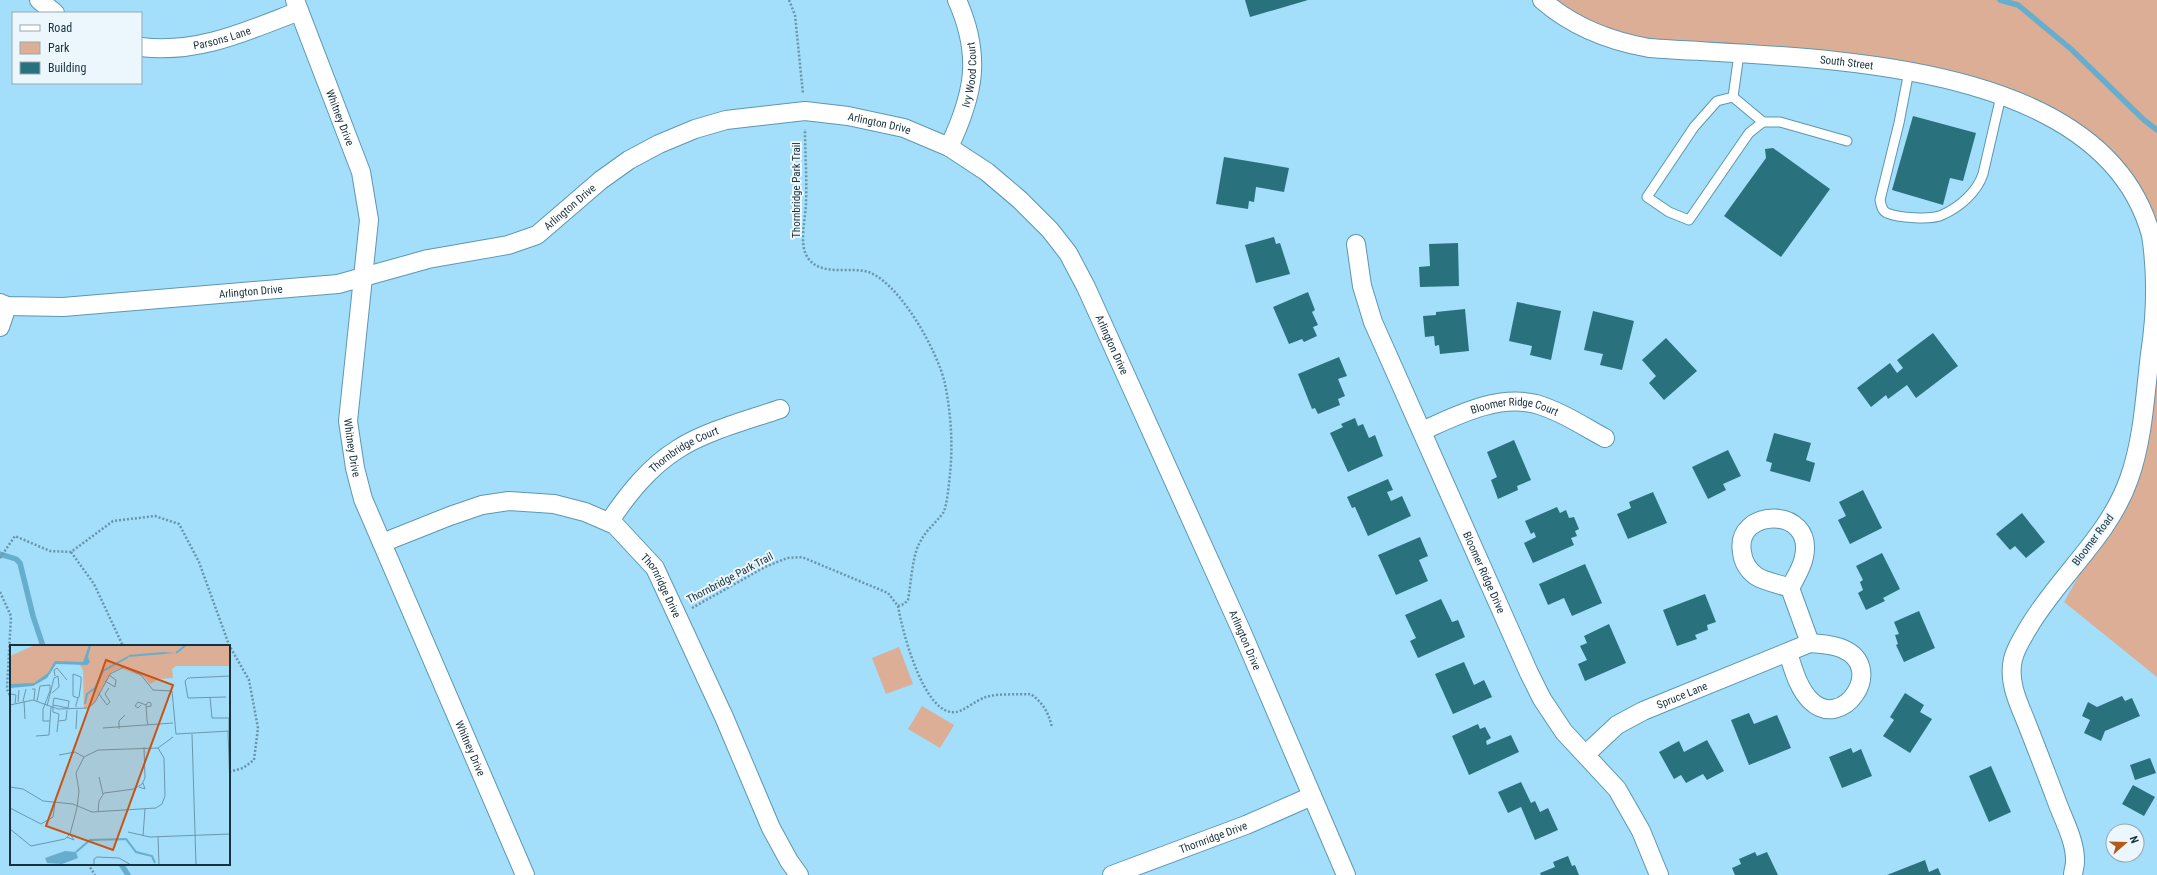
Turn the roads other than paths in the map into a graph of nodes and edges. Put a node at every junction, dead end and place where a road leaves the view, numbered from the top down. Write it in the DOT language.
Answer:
graph roads {
  1 [pos="39,0"];
  2 [pos="957,0"];
  3 [pos="1542,0"];
  4 [pos="297,5"];
  5 [pos="54,12"];
  6 [pos="142,47"];
  7 [pos="1739,54"];
  8 [pos="1909,71"];
  9 [pos="2001,96"];
  10 [pos="1733,97"];
  11 [pos="1763,122"];
  12 [pos="1847,141"];
  13 [pos="949,147"];
  14 [pos="2129,186"];
  15 [pos="1356,244"];
  16 [pos="364,277"];
  17 [pos="3,305"];
  18 [pos="0,326"];
  19 [pos="780,409"];
  20 [pos="1422,431"];
  21 [pos="1605,438"];
  22 [pos="610,522"];
  23 [pos="382,543"];
  24 [pos="1790,588"];
  25 [pos="1810,643"];
  26 [pos="1788,652"];
  27 [pos="1586,754"];
  28 [pos="1312,796"];
  29 [pos="525,875"];
  30 [pos="799,875"];
  31 [pos="1112,875"];
  32 [pos="1346,875"];
  33 [pos="1659,875"];
  34 [pos="2073,875"];
  1 -- 5 [label="street"];
  2 -- 13 [label="street, Ivy Wood Court"];
  3 -- 7 [label="street, South Street"];
  4 -- 6 [label="street, Parsons Lane"];
  4 -- 16 [label="street, Whitney Drive"];
  7 -- 8 [label="street, South Street"];
  7 -- 10 [label="lane"];
  8 -- 9 [label="street, South Street"];
  8 -- 9 [label="lane"];
  9 -- 14 [label="street, South Street"];
  10 -- 11 [label="lane"];
  10 -- 11 [label="lane"];
  11 -- 12 [label="lane"];
  13 -- 16 [label="street, Arlington Drive"];
  13 -- 28 [label="street, Arlington Drive"];
  14 -- 34 [label="street, Bloomer Road"];
  15 -- 20 [label="street, Bloomer Ridge Drive"];
  16 -- 17 [label="street, Arlington Drive"];
  16 -- 23 [label="street, Whitney Drive"];
  17 -- 18 [label="street, Arlington Drive"];
  19 -- 22 [label="street, Thornbridge Court"];
  20 -- 21 [label="street, Bloomer Ridge Court"];
  20 -- 27 [label="street, Bloomer Ridge Drive"];
  22 -- 23 [label="street, Thornridge Drive"];
  22 -- 30 [label="street, Thornridge Drive"];
  23 -- 29 [label="street, Whitney Drive"];
  24 -- 25 [label="street"];
  25 -- 26 [label="street, Spruce Lane"];
  25 -- 26 [label="street"];
  26 -- 27 [label="street, Spruce Lane"];
  27 -- 33 [label="street, Bloomer Ridge Drive"];
  28 -- 31 [label="street, Thornridge Drive"];
  28 -- 32 [label="street, Arlington Drive"];
}
